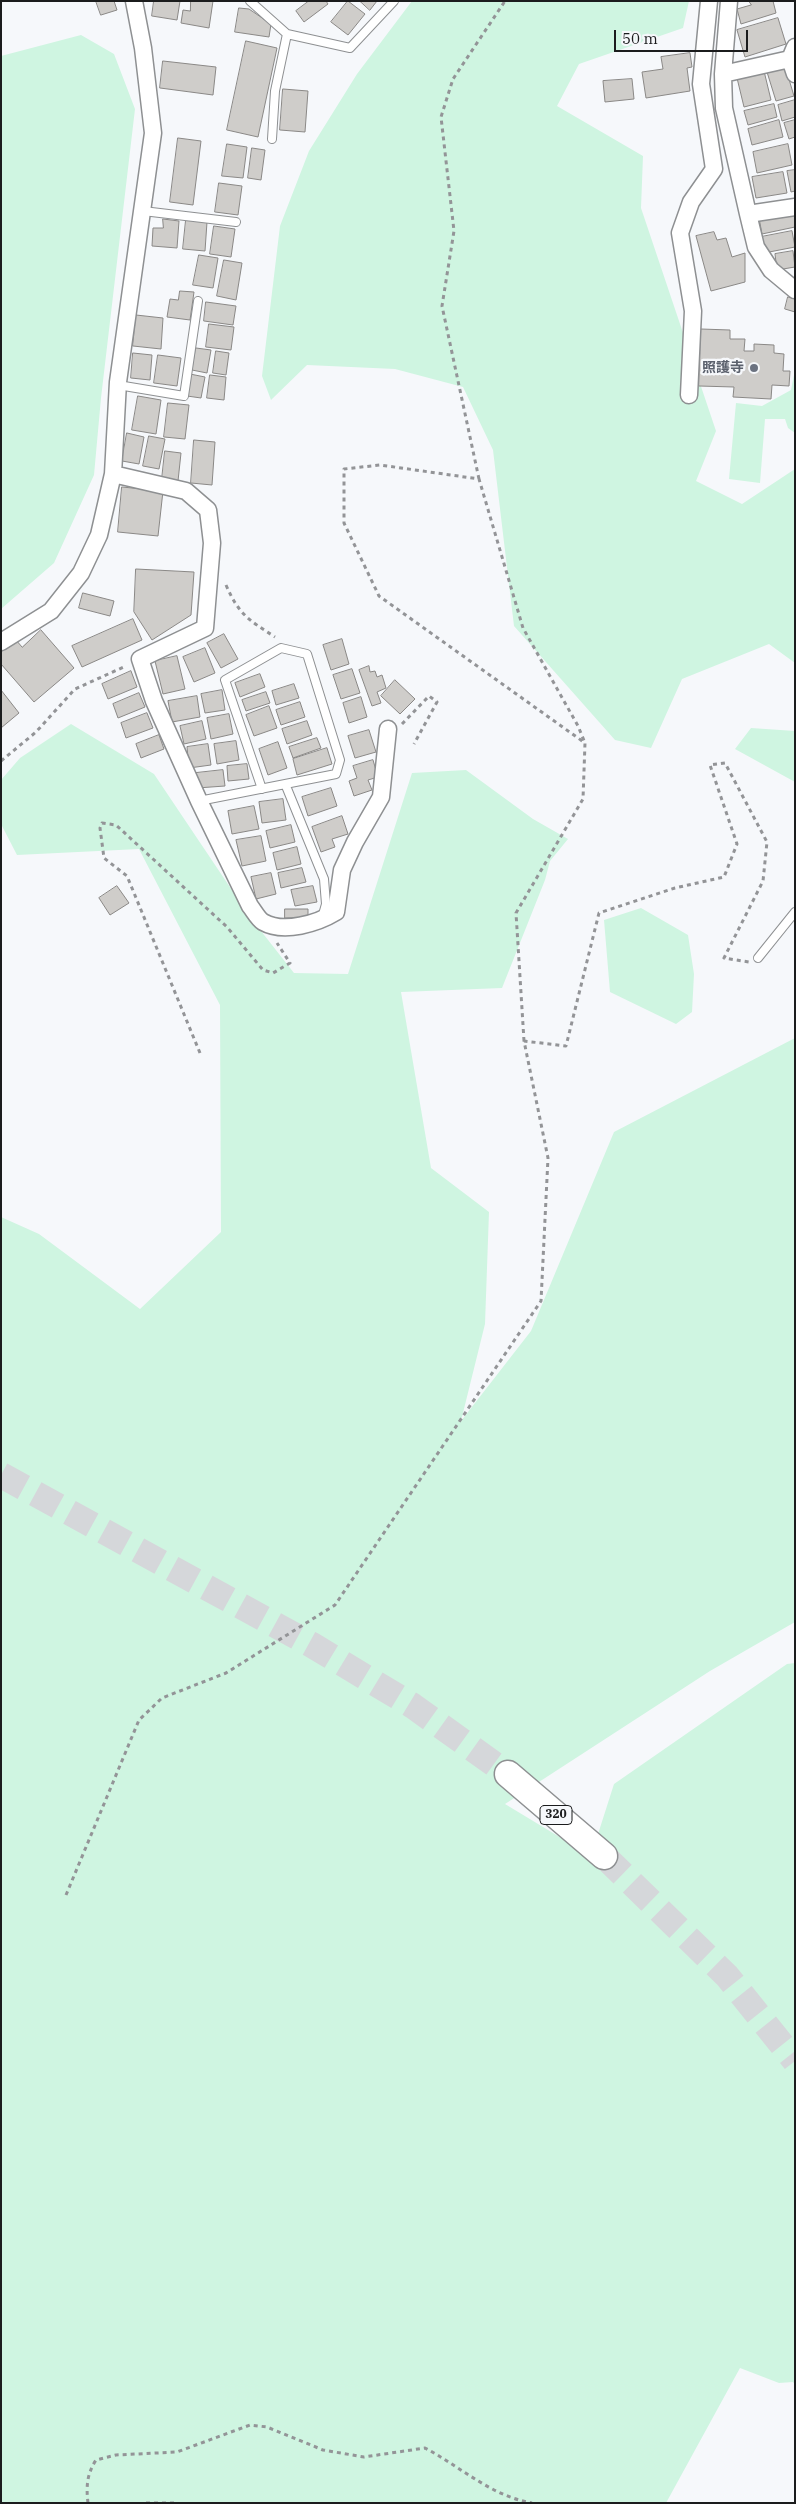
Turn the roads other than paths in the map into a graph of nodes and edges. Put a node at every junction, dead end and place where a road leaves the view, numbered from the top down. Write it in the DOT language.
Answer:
graph roads {
  1 [pos="134,1"];
  2 [pos="250,1"];
  3 [pos="394,1"];
  4 [pos="709,1"];
  5 [pos="729,1"];
  6 [pos="287,34"];
  7 [pos="793,60"];
  8 [pos="723,74"];
  9 [pos="272,139"];
  10 [pos="795,207"];
  11 [pos="143,212"];
  12 [pos="748,214"];
  13 [pos="236,222"];
  14 [pos="795,290"];
  15 [pos="198,300"];
  16 [pos="117,384"];
  17 [pos="689,395"];
  18 [pos="113,474"];
  19 [pos="1,642"];
  20 [pos="388,734"];
  21 [pos="286,786"];
  22 [pos="262,789"];
  23 [pos="199,801"];
  24 [pos="795,912"];
  25 [pos="321,921"];
  26 [pos="758,958"];
  27 [pos="508,1774"];
  28 [pos="604,1856"];
  1 -- 11 [label="street"];
  2 -- 6 [label="lane"];
  3 -- 6 [label="lane"];
  4 -- 17 [label="street"];
  5 -- 8 [label="street"];
  6 -- 9 [label="lane"];
  7 -- 8 [label="street"];
  8 -- 12 [label="street"];
  10 -- 12 [label="street"];
  11 -- 13 [label="lane"];
  11 -- 16 [label="street"];
  12 -- 14 [label="street"];
  15 -- 16 [label="lane"];
  16 -- 18 [label="street"];
  18 -- 19 [label="street"];
  18 -- 23 [label="street"];
  20 -- 25 [label="street"];
  21 -- 22 [label="lane"];
  21 -- 22 [label="lane"];
  21 -- 25 [label="lane"];
  22 -- 23 [label="lane"];
  23 -- 25 [label="street"];
  24 -- 26 [label="lane"];
  27 -- 28 [label="highway, 320"];
}
